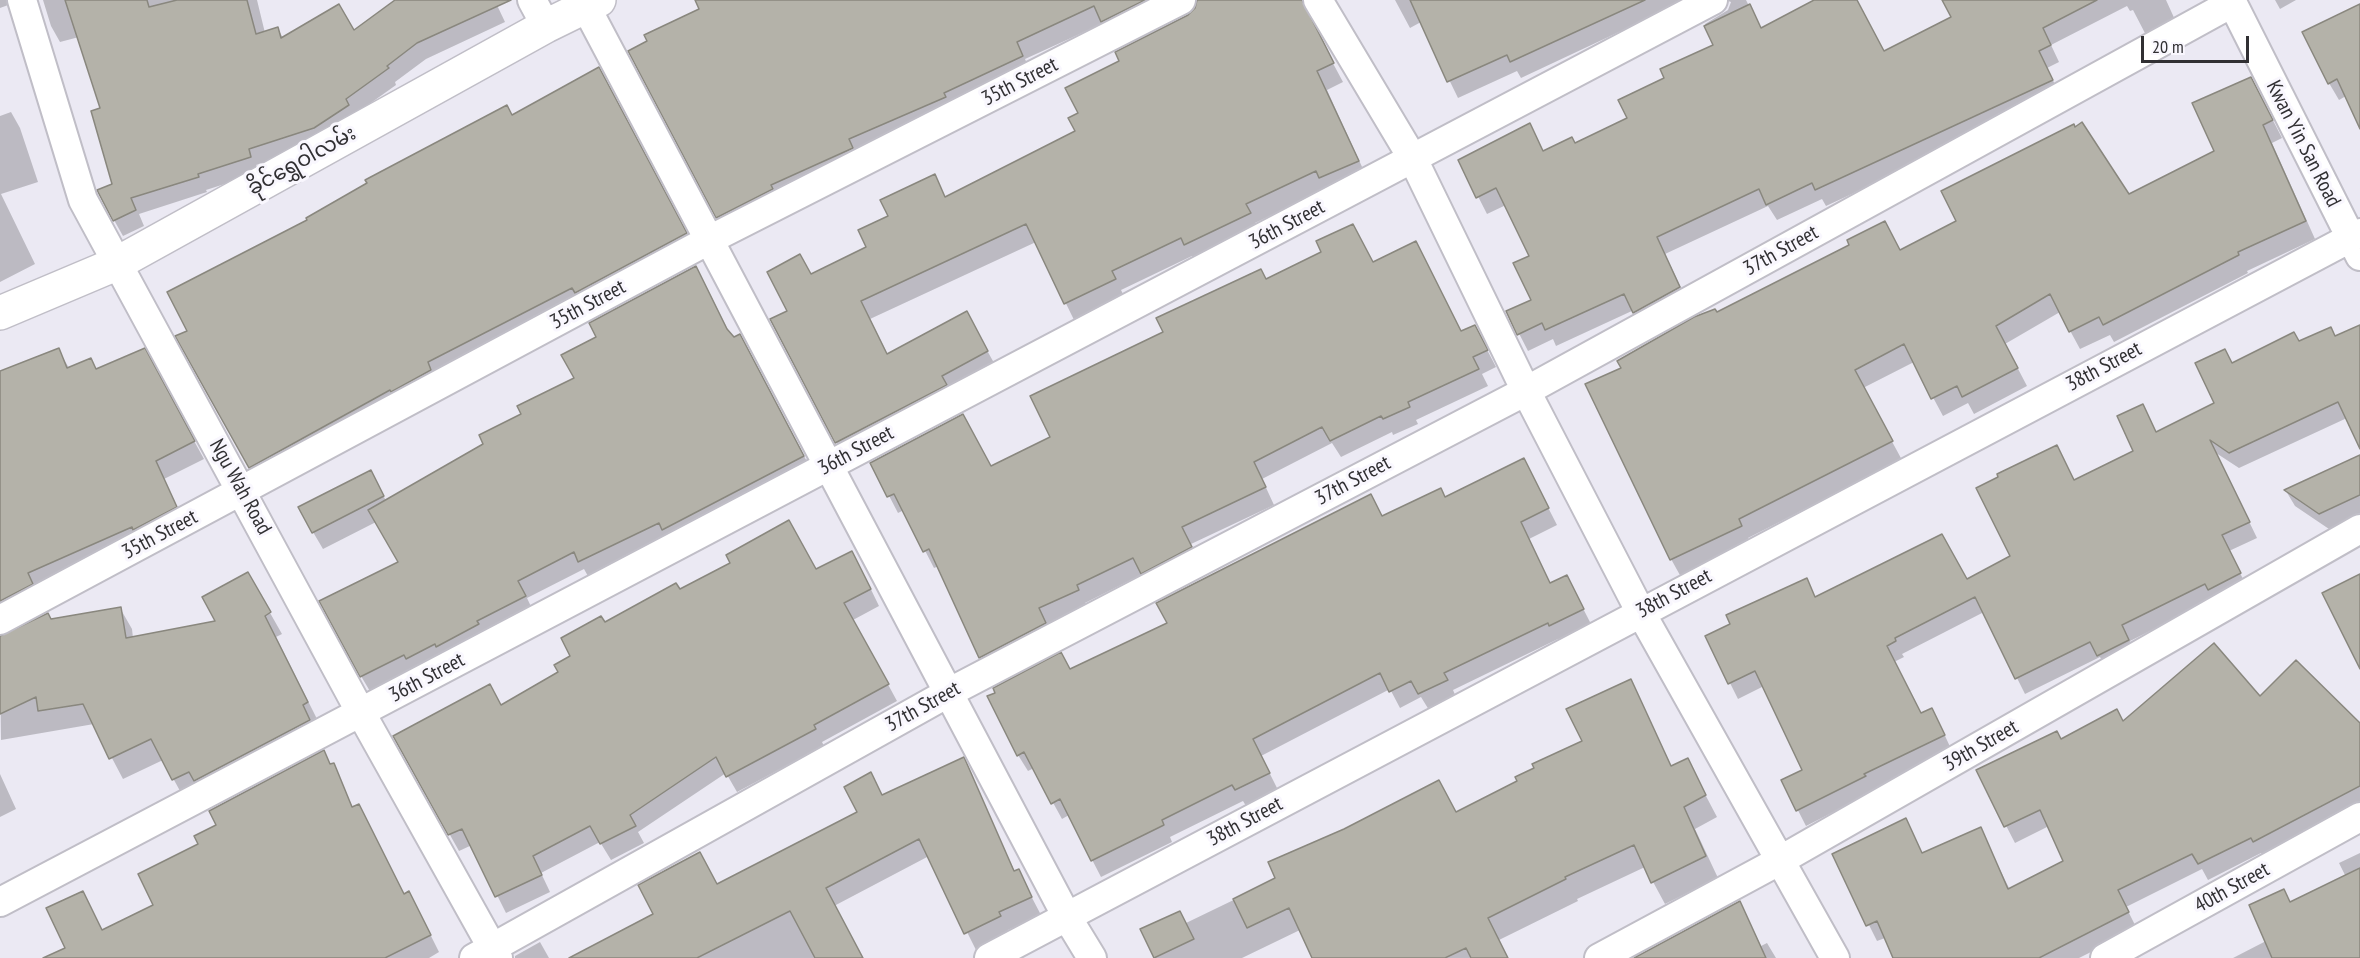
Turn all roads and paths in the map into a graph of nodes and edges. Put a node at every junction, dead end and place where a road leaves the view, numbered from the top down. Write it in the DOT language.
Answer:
graph roads {
  1 [pos="22,0"];
  2 [pos="1181,0"];
  3 [pos="1318,0"];
  4 [pos="1713,0"];
  5 [pos="2231,2"];
  6 [pos="592,3"];
  7 [pos="539,13"];
  8 [pos="1413,159"];
  9 [pos="709,240"];
  10 [pos="2357,242"];
  11 [pos="116,264"];
  12 [pos="0,313"];
  13 [pos="1526,391"];
  14 [pos="828,465"];
  15 [pos="243,491"];
  16 [pos="2360,529"];
  17 [pos="1640,611"];
  18 [pos="0,620"];
  19 [pos="948,693"];
  20 [pos="361,712"];
  21 [pos="2360,817"];
  22 [pos="1779,861"];
  23 [pos="0,902"];
  24 [pos="1067,917"];
  25 [pos="488,955"];
  26 [pos="989,958"];
  27 [pos="1092,958"];
  28 [pos="1599,958"];
  29 [pos="1835,958"];
  30 [pos="2104,958"];
  1 -- 11 [label="street, Ngu Wah Road"];
  2 -- 9 [label="street, 35th Street"];
  3 -- 8 [label="street"];
  4 -- 8 [label="street, 36th Street"];
  5 -- 10 [label="street, Kwan Yin San Road"];
  5 -- 13 [label="street, 37th Street"];
  6 -- 7 [label="street, ခိုင်ရွှေဝါလမ်း"];
  6 -- 9 [label="street"];
  7 -- 11 [label="street, ခိုင်ရွှေဝါလမ်း"];
  8 -- 13 [label="street"];
  8 -- 14 [label="street, 36th Street"];
  9 -- 14 [label="street"];
  9 -- 15 [label="street, 35th Street"];
  10 -- 17 [label="street, 38th Street"];
  11 -- 12 [label="street, ခိုင်ရွှေဝါလမ်း"];
  11 -- 15 [label="street, Ngu Wah Road"];
  13 -- 17 [label="street"];
  13 -- 19 [label="street, 37th Street"];
  14 -- 19 [label="street"];
  14 -- 20 [label="street, 36th Street"];
  15 -- 18 [label="street, 35th Street"];
  15 -- 20 [label="street, Ngu Wah Road"];
  16 -- 22 [label="street, 39th Street"];
  17 -- 22 [label="street"];
  17 -- 24 [label="street, 38th Street"];
  19 -- 24 [label="street"];
  19 -- 25 [label="street, 37th Street"];
  20 -- 23 [label="street, 36th Street"];
  20 -- 25 [label="street, Ngu Wah Road"];
  21 -- 30 [label="street, 40th Street"];
  22 -- 28 [label="street, 39th Street"];
  22 -- 29 [label="street"];
  24 -- 26 [label="street, 38th Street"];
  24 -- 27 [label="street"];
}
